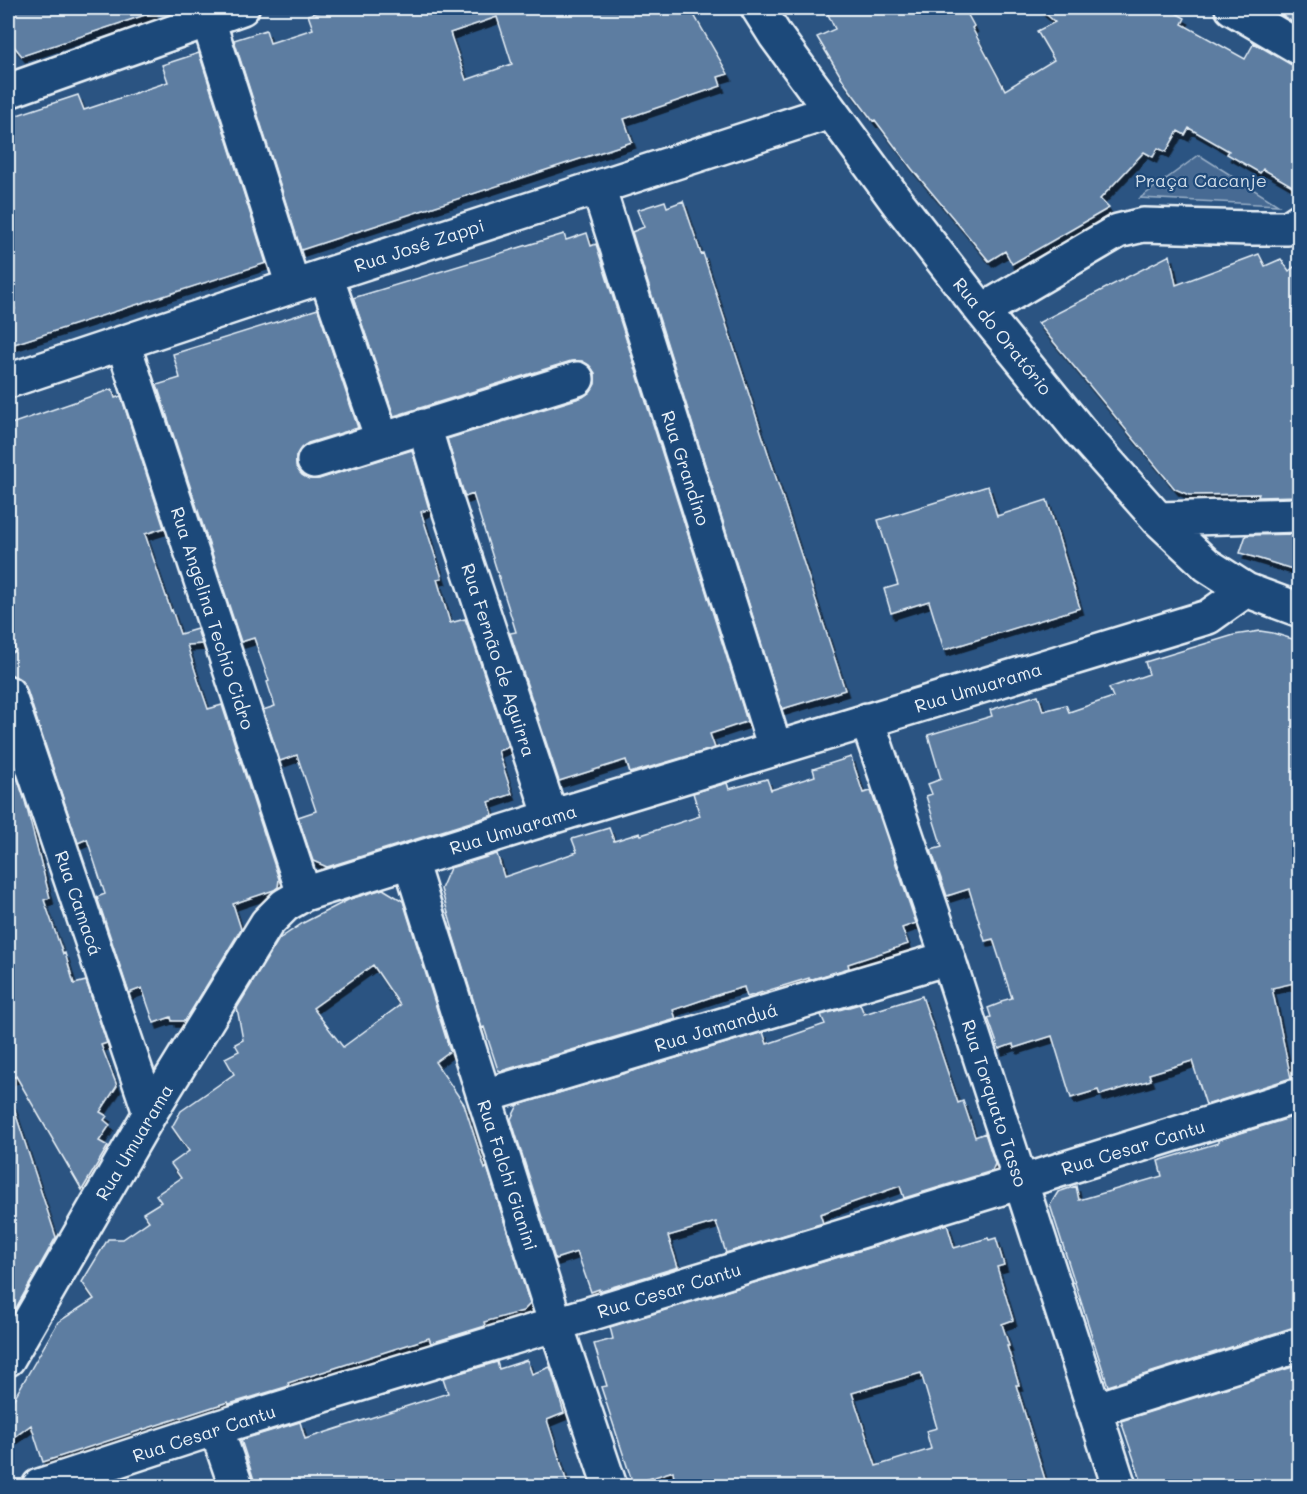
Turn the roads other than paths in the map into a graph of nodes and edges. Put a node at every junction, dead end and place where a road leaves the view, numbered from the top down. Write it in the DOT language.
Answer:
graph roads {
  1 [pos="242,8"];
  2 [pos="758,8"];
  3 [pos="1232,8"];
  4 [pos="208,20"];
  5 [pos="1299,48"];
  6 [pos="8,91"];
  7 [pos="830,112"];
  8 [pos="598,187"];
  9 [pos="1299,220"];
  10 [pos="326,276"];
  11 [pos="293,286"];
  12 [pos="982,311"];
  13 [pos="123,343"];
  14 [pos="577,379"];
  15 [pos="8,381"];
  16 [pos="424,426"];
  17 [pos="381,439"];
  18 [pos="314,461"];
  19 [pos="1299,515"];
  20 [pos="1158,519"];
  21 [pos="1246,590"];
  22 [pos="1299,610"];
  23 [pos="8,693"];
  24 [pos="867,720"];
  25 [pos="775,748"];
  26 [pos="550,817"];
  27 [pos="410,861"];
  28 [pos="304,894"];
  29 [pos="948,958"];
  30 [pos="1299,1095"];
  31 [pos="484,1096"];
  32 [pos="150,1113"];
  33 [pos="1021,1182"];
  34 [pos="556,1325"];
  35 [pos="1299,1345"];
  36 [pos="8,1359"];
  37 [pos="1094,1410"];
  38 [pos="216,1428"];
  39 [pos="39,1486"];
  40 [pos="236,1486"];
  41 [pos="610,1486"];
  42 [pos="1119,1486"];
  1 -- 4 [label="street"];
  2 -- 7 [label="street, Rua do Oratório"];
  3 -- 5 [label="street"];
  4 -- 6 [label="street"];
  4 -- 11 [label="street"];
  7 -- 8 [label="street, Rua José Zappi"];
  7 -- 12 [label="street, Rua do Oratório"];
  8 -- 10 [label="street, Rua José Zappi"];
  8 -- 25 [label="street, Rua Grandino"];
  9 -- 12 [label="street"];
  10 -- 11 [label="street, Rua José Zappi"];
  10 -- 17 [label="street"];
  11 -- 13 [label="street, Rua José Zappi"];
  12 -- 20 [label="street, Rua do Oratório"];
  13 -- 15 [label="street, Rua José Zappi"];
  13 -- 28 [label="street, Rua Angelina Techio Cidro"];
  14 -- 16 [label="street"];
  16 -- 17 [label="street"];
  16 -- 26 [label="street, Rua Fernão de Aguirra"];
  17 -- 18 [label="street"];
  19 -- 20 [label="street"];
  20 -- 21 [label="street, Rua do Oratório"];
  21 -- 22 [label="street, Rua do Oratório"];
  21 -- 24 [label="street, Rua Umuarama"];
  23 -- 32 [label="street, Rua Camacá"];
  24 -- 25 [label="street, Rua Umuarama"];
  24 -- 29 [label="street, Rua Torquato Tasso"];
  25 -- 26 [label="street, Rua Umuarama"];
  26 -- 27 [label="street, Rua Umuarama"];
  27 -- 28 [label="street, Rua Umuarama"];
  27 -- 31 [label="street, Rua Falchi Gianini"];
  28 -- 32 [label="street, Rua Umuarama"];
  29 -- 31 [label="street, Rua Jamanduá"];
  29 -- 33 [label="street, Rua Torquato Tasso"];
  30 -- 33 [label="street, Rua Cesar Cantu"];
  31 -- 34 [label="street, Rua Falchi Gianini"];
  32 -- 36 [label="street, Rua Umuarama"];
  33 -- 34 [label="street, Rua Cesar Cantu"];
  33 -- 37 [label="street, Rua Torquato Tasso"];
  34 -- 38 [label="street, Rua Cesar Cantu"];
  34 -- 41 [label="street, Rua Falchi Gianini"];
  35 -- 37 [label="street"];
  37 -- 42 [label="street, Rua Torquato Tasso"];
  38 -- 39 [label="street, Rua Cesar Cantu"];
  38 -- 40 [label="street"];
}
